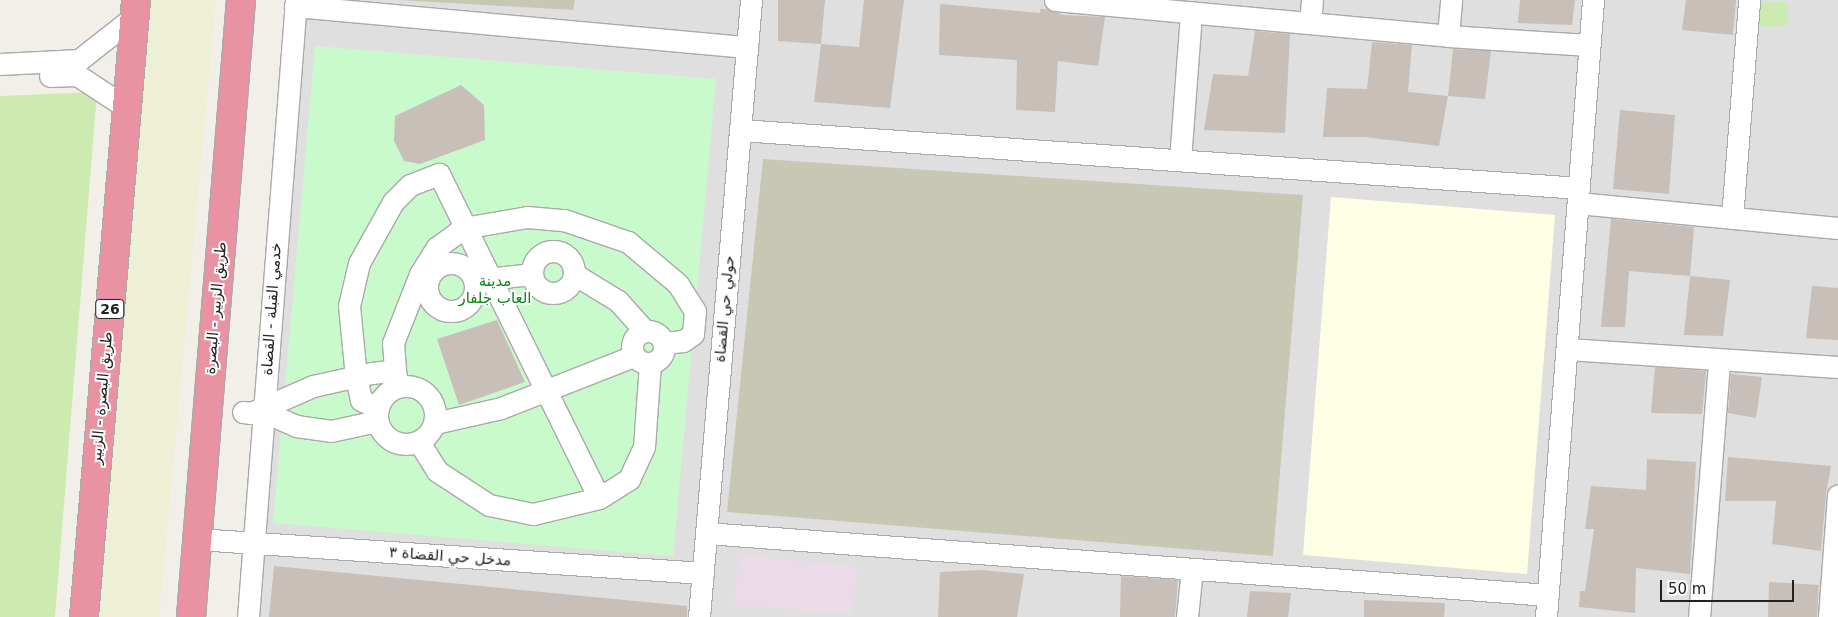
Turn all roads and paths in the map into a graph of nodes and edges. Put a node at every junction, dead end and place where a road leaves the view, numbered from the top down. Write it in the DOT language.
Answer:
graph roads {
  1 [pos="241,0"];
  2 [pos="751,0"];
  3 [pos="1055,0"];
  4 [pos="1312,0"];
  5 [pos="1451,0"];
  6 [pos="1593,0"];
  7 [pos="1749,0"];
  8 [pos="295,3"];
  9 [pos="135,8"];
  10 [pos="1191,12"];
  11 [pos="1310,23"];
  12 [pos="1448,36"];
  13 [pos="1589,45"];
  14 [pos="747,47"];
  15 [pos="0,64"];
  16 [pos="0,78"];
  17 [pos="127,108"];
  18 [pos="740,130"];
  19 [pos="1180,160"];
  20 [pos="1578,195"];
  21 [pos="1732,218"];
  22 [pos="1838,228"];
  23 [pos="466,229"];
  24 [pos="531,274"];
  25 [pos="574,274"];
  26 [pos="482,280"];
  27 [pos="645,331"];
  28 [pos="664,343"];
  29 [pos="1567,349"];
  30 [pos="642,359"];
  31 [pos="1719,362"];
  32 [pos="1838,367"];
  33 [pos="356,377"];
  34 [pos="396,378"];
  35 [pos="546,390"];
  36 [pos="264,407"];
  37 [pos="243,412"];
  38 [pos="378,414"];
  39 [pos="435,423"];
  40 [pos="419,442"];
  41 [pos="598,498"];
  42 [pos="1838,502"];
  43 [pos="706,533"];
  44 [pos="197,539"];
  45 [pos="254,544"];
  46 [pos="1192,569"];
  47 [pos="703,573"];
  48 [pos="1548,595"];
  49 [pos="84,617"];
  50 [pos="191,617"];
  51 [pos="248,617"];
  52 [pos="699,617"];
  53 [pos="1187,617"];
  54 [pos="1546,617"];
  55 [pos="1699,617"];
  56 [pos="1829,617"];
  1 -- 44 [label="highway, طريق الزبير - البصرة"];
  2 -- 14 [label="street, حولي حي القضاة"];
  3 -- 10 [label="street"];
  4 -- 11 [label="street"];
  5 -- 12 [label="street"];
  6 -- 13 [label="street"];
  7 -- 21 [label="street"];
  8 -- 14 [label="street"];
  8 -- 36 [label="street, خدمي القبلة - القضاة"];
  9 -- 15 [label="street"];
  9 -- 17 [label="highway, طريق البصرة - الزبير / 26"];
  10 -- 11 [label="street"];
  10 -- 19 [label="street"];
  11 -- 12 [label="street"];
  12 -- 13 [label="street"];
  13 -- 20 [label="street"];
  14 -- 18 [label="street, حولي حي القضاة"];
  16 -- 17 [label="street"];
  17 -- 49 [label="highway, طريق البصرة - الزبير / 26"];
  18 -- 19 [label="street"];
  18 -- 43 [label="street, حولي حي القضاة"];
  19 -- 20 [label="street"];
  20 -- 21 [label="street"];
  20 -- 29 [label="street"];
  21 -- 22 [label="street"];
  23 -- 26 [label="street"];
  23 -- 28 [label="street"];
  23 -- 33 [label="street"];
  23 -- 34 [label="street"];
  24 -- 25 [label="street"];
  24 -- 25 [label="street"];
  24 -- 26 [label="street"];
  25 -- 27 [label="street"];
  26 -- 35 [label="street"];
  27 -- 28 [label="street"];
  27 -- 30 [label="street"];
  28 -- 30 [label="street"];
  29 -- 31 [label="street"];
  29 -- 48 [label="street"];
  30 -- 35 [label="street"];
  30 -- 41 [label="street"];
  31 -- 32 [label="street"];
  31 -- 55 [label="street"];
  33 -- 34 [label="street"];
  33 -- 36 [label="street"];
  33 -- 38 [label="street"];
  34 -- 38 [label="street"];
  34 -- 39 [label="street"];
  35 -- 39 [label="street"];
  35 -- 41 [label="street"];
  36 -- 37 [label="street"];
  36 -- 38 [label="street"];
  36 -- 45 [label="street, خدمي القبلة - القضاة"];
  38 -- 40 [label="street"];
  39 -- 40 [label="street"];
  40 -- 41 [label="street"];
  42 -- 56 [label="street"];
  43 -- 46 [label="street"];
  43 -- 47 [label="street, حولي حي القضاة"];
  44 -- 45 [label="street, مدخل حي القضاة ٣"];
  44 -- 50 [label="highway, طريق الزبير - البصرة"];
  45 -- 47 [label="street, مدخل حي القضاة ٣"];
  45 -- 51 [label="street, خدمي القبلة - القضاة"];
  46 -- 48 [label="street"];
  46 -- 53 [label="street"];
  47 -- 52 [label="street, حولي حي القضاة"];
  48 -- 54 [label="street"];
}
